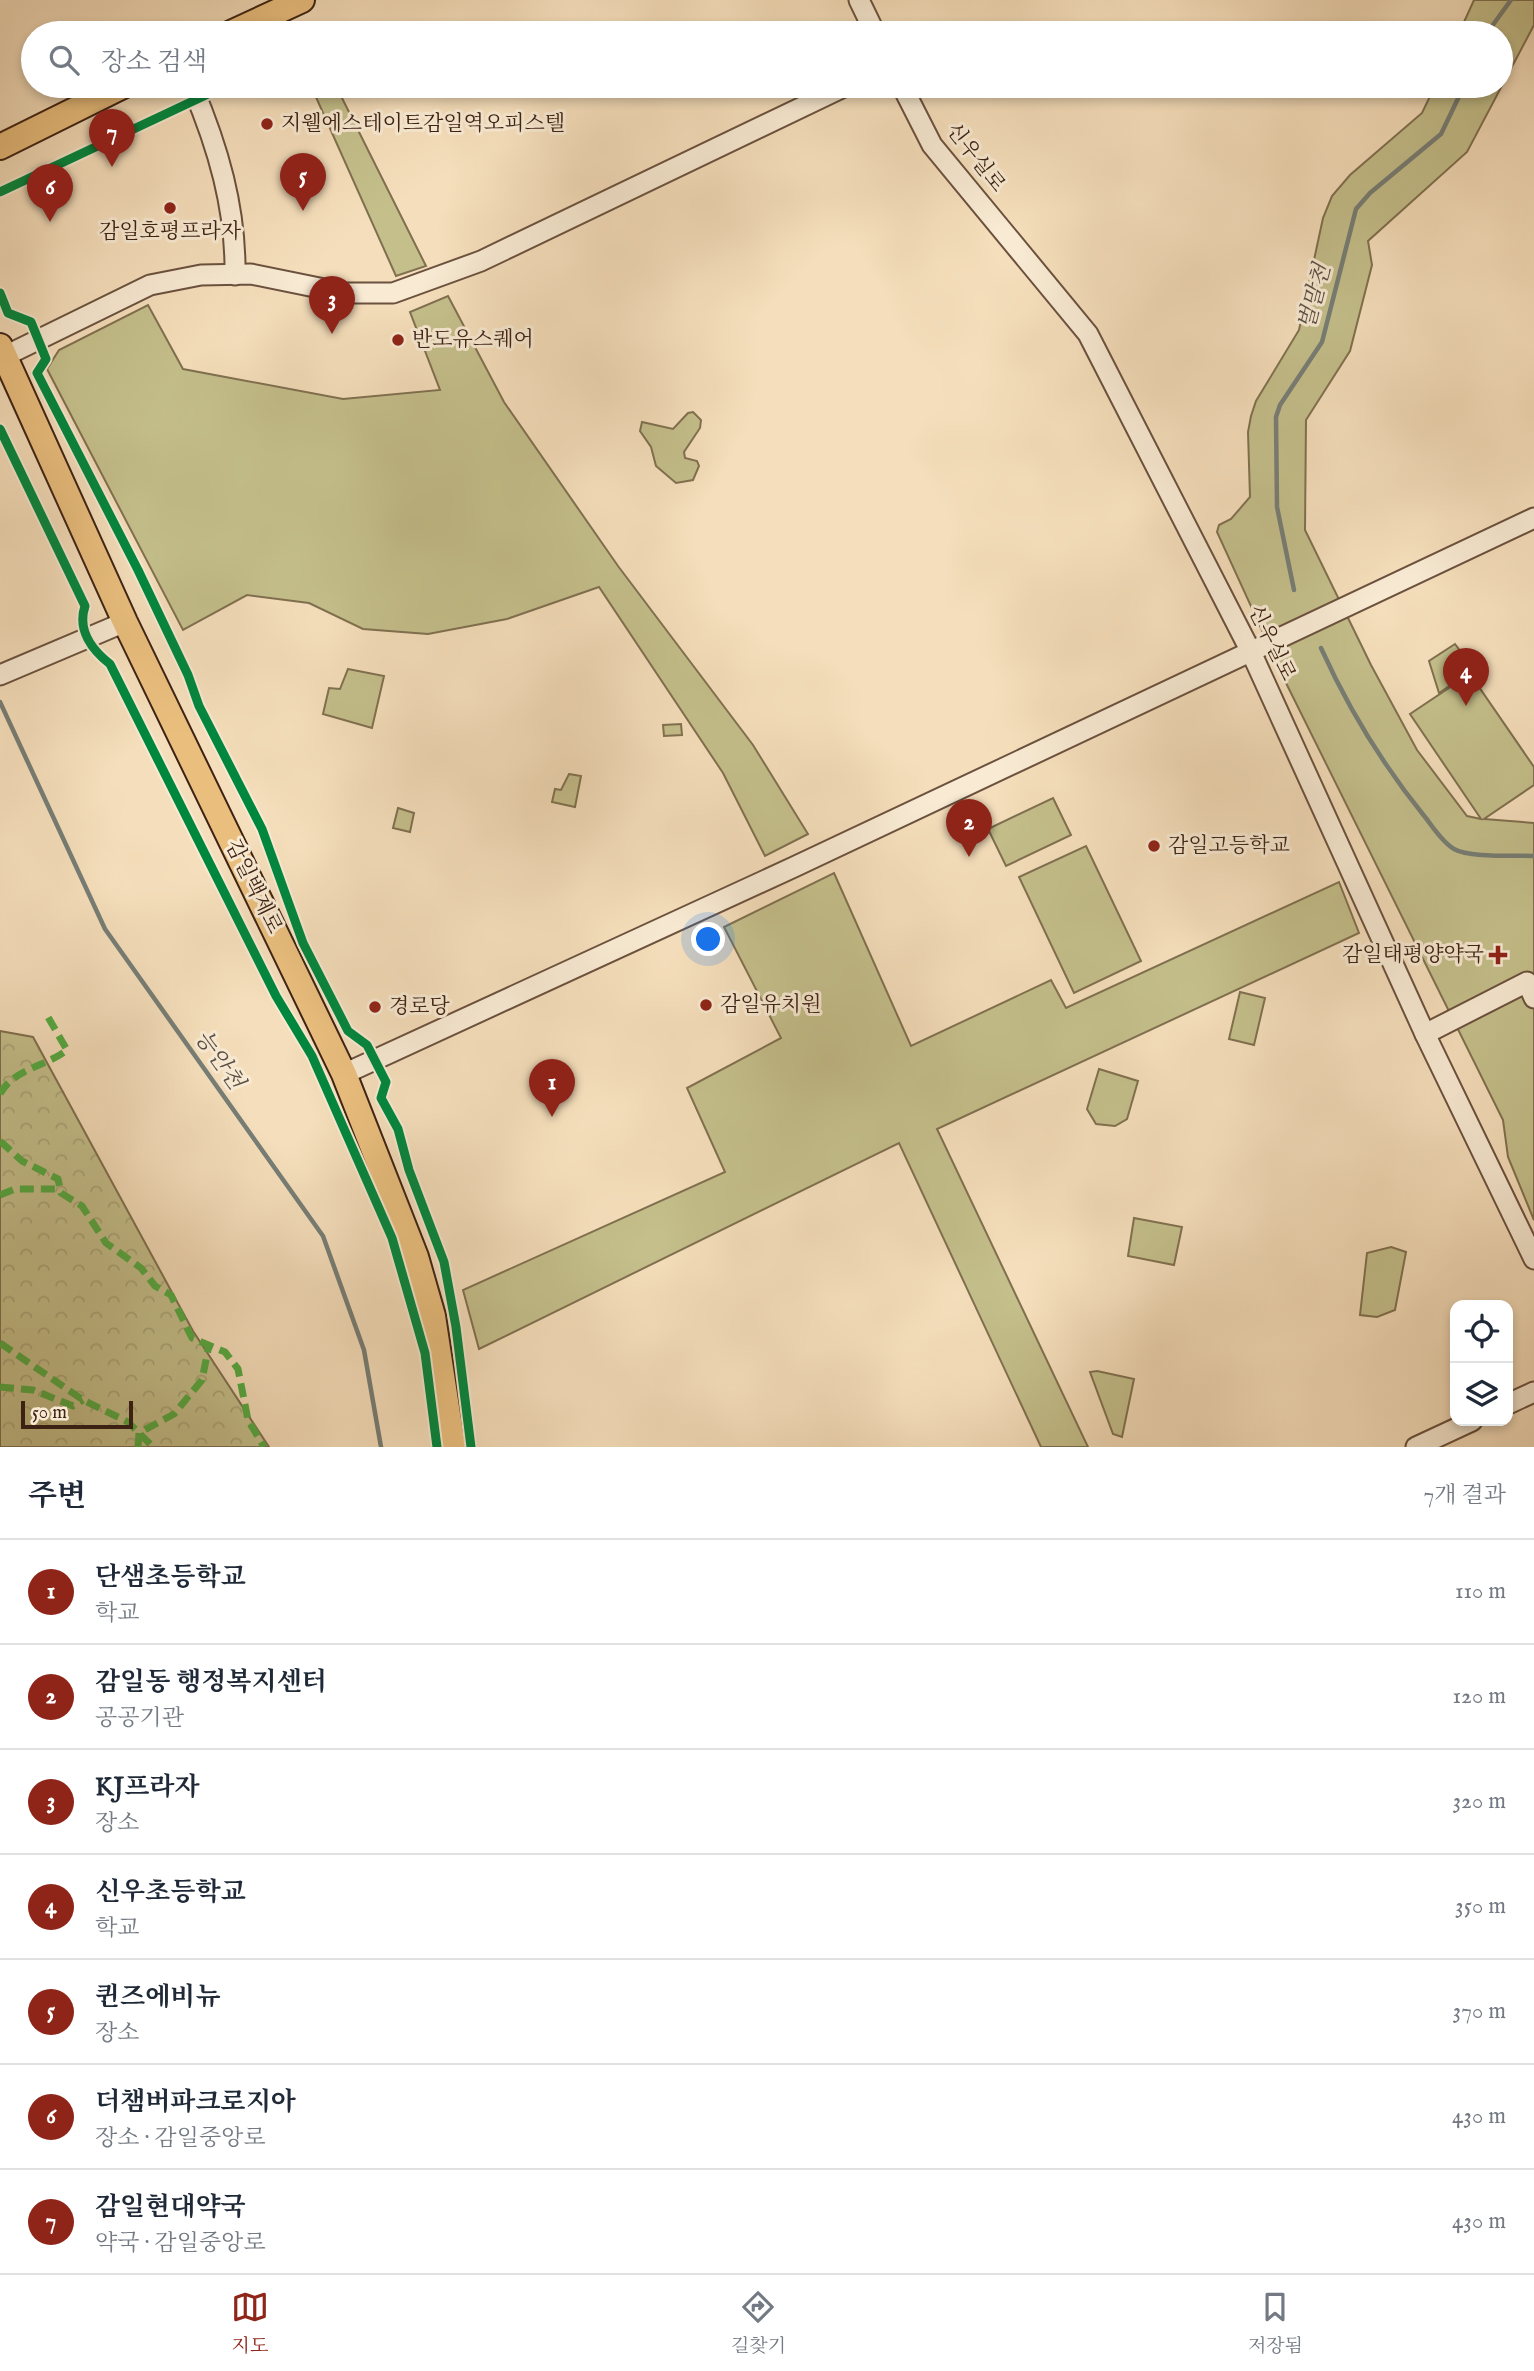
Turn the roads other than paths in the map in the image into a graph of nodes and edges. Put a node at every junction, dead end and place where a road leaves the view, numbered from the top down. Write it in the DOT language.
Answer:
graph roads {
  1 [pos="302,0"];
  2 [pos="859,0"];
  3 [pos="257,21"];
  4 [pos="870,21"];
  5 [pos="99,98"];
  6 [pos="196,98"];
  7 [pos="821,98"];
  8 [pos="908,98"];
  9 [pos="0,147"];
  10 [pos="235,275"];
  11 [pos="2,351"];
  12 [pos="1534,518"];
  13 [pos="125,622"];
  14 [pos="1251,652"];
  15 [pos="8,671"];
  16 [pos="1532,987"];
  17 [pos="1425,1034"];
  18 [pos="344,1074"];
  19 [pos="1534,1259"];
  20 [pos="1534,1392"];
  21 [pos="1513,1402"];
  22 [pos="1461,1426"];
  23 [pos="453,1447"];
  24 [pos="1416,1447"];
  1 -- 3 [label="main road"];
  2 -- 4 [label="street"];
  5 -- 9 [label="main road"];
  6 -- 10 [label="street"];
  7 -- 10 [label="street"];
  8 -- 14 [label="street, 신우실로"];
  10 -- 11 [label="street"];
  11 -- 13 [label="main road, 감일백제로"];
  12 -- 14 [label="street"];
  13 -- 15 [label="street"];
  13 -- 18 [label="main road, 감일백제로"];
  14 -- 17 [label="street, 신우실로"];
  14 -- 18 [label="street"];
  16 -- 17 [label="street"];
  17 -- 19 [label="street, 신우실로"];
  18 -- 23 [label="main road, 감일백제로"];
  20 -- 21 [label="street"];
  22 -- 24 [label="street"];
}
